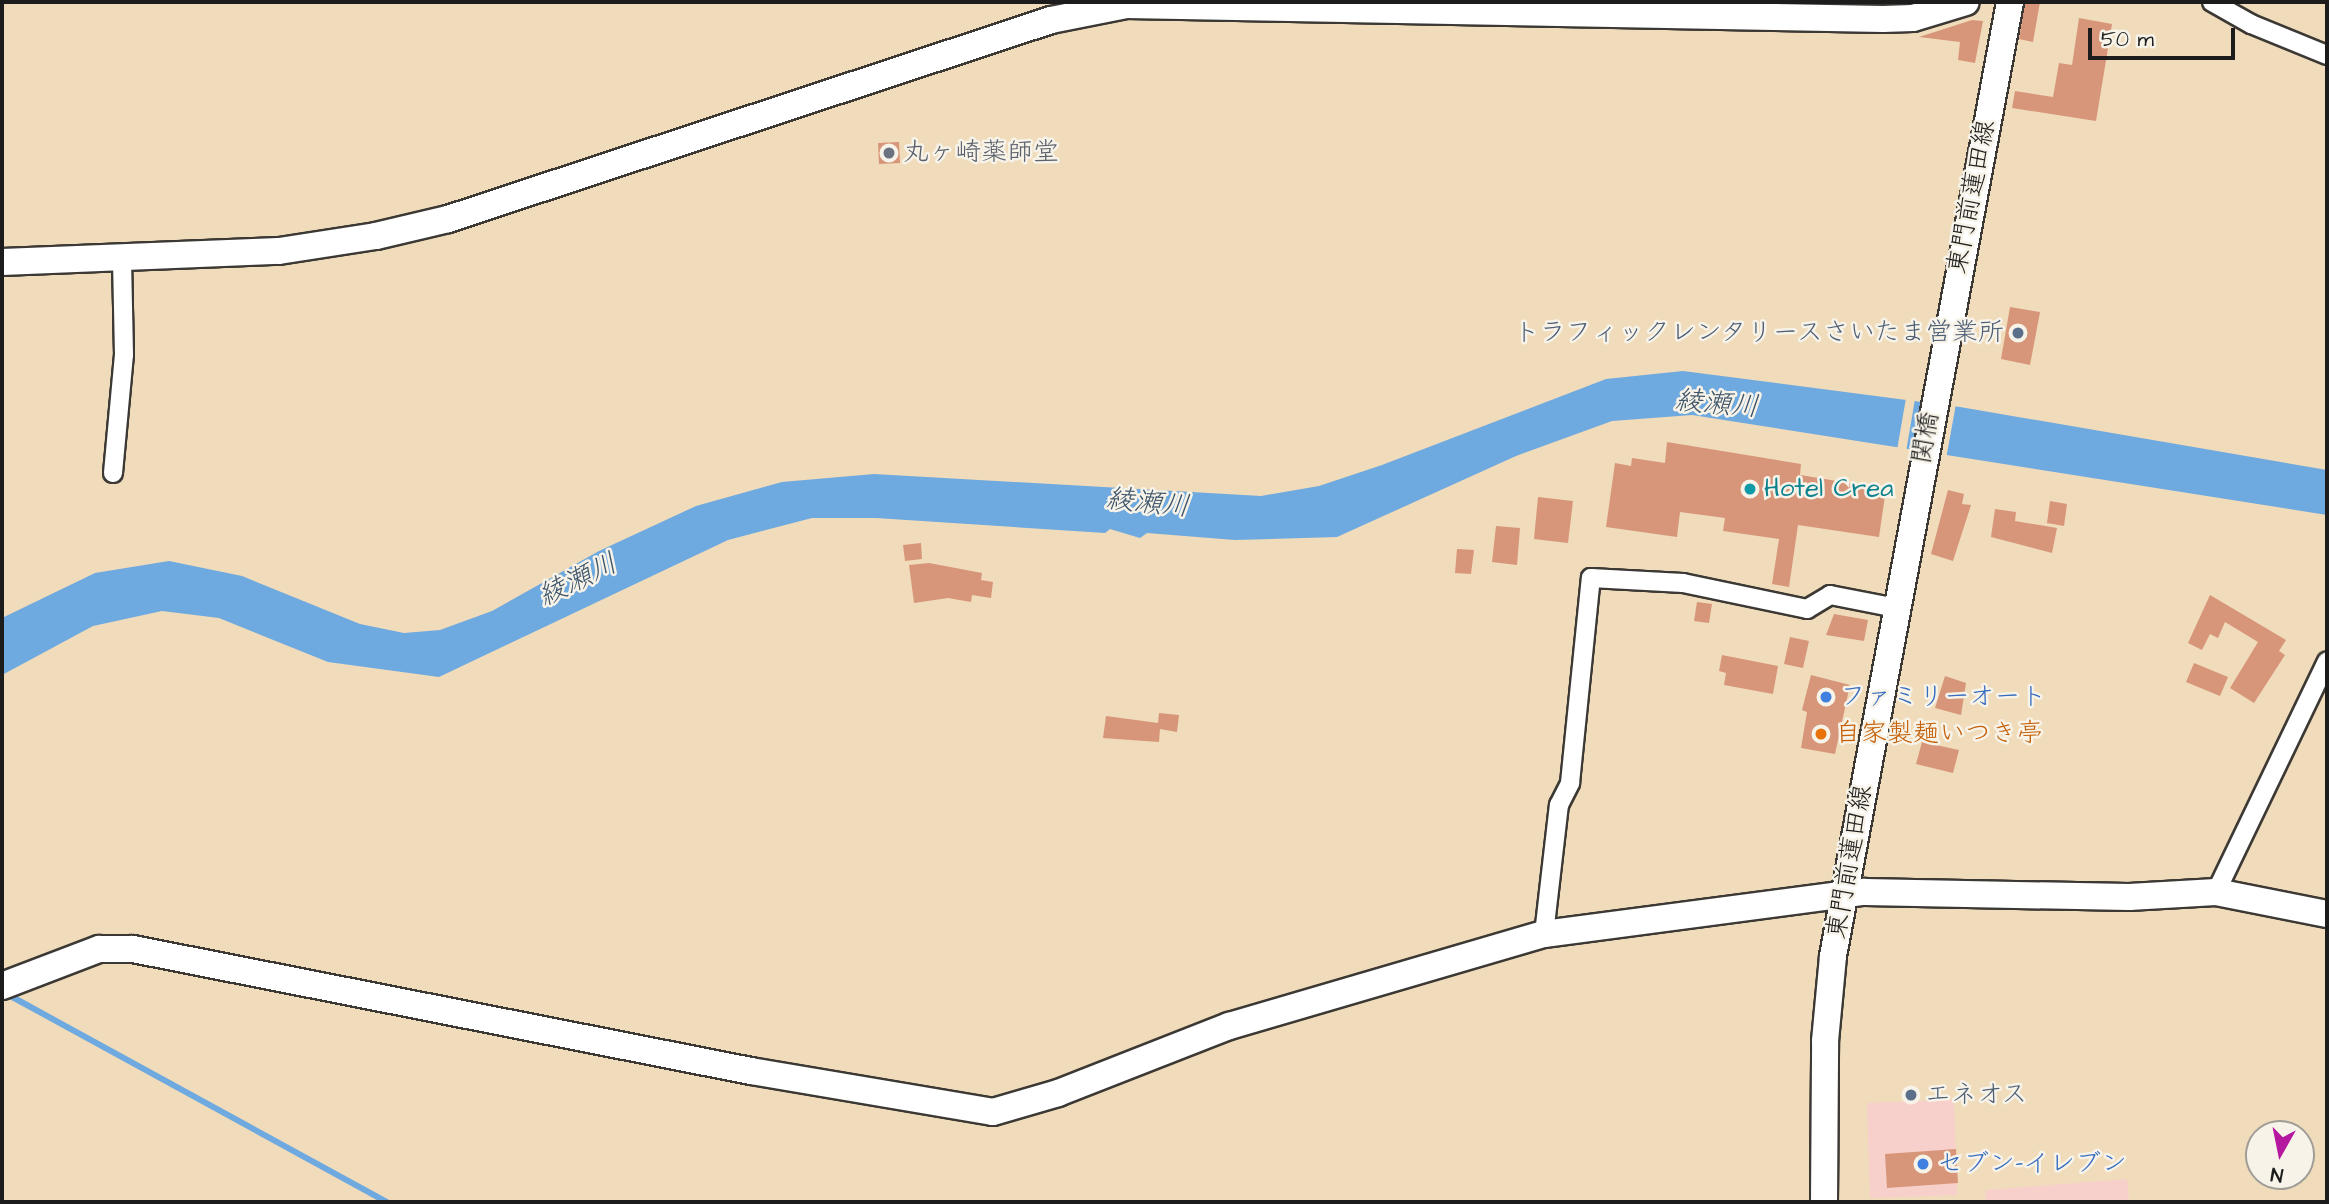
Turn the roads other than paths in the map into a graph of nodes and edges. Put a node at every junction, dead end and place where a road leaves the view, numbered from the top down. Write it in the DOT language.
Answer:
graph roads {
  1 [pos="1966,2"];
  2 [pos="2010,2"];
  3 [pos="2212,2"];
  4 [pos="2327,55"];
  5 [pos="122,257"];
  6 [pos="2,262"];
  7 [pos="1934,392"];
  8 [pos="113,473"];
  9 [pos="1919,484"];
  10 [pos="1896,608"];
  11 [pos="2327,661"];
  12 [pos="2216,892"];
  13 [pos="1843,893"];
  14 [pos="2327,914"];
  15 [pos="1544,934"];
  16 [pos="6,984"];
  17 [pos="1824,1202"];
  1 -- 5 [label="street"];
  2 -- 7 [label="street, 東門前蓮田線"];
  3 -- 4 [label="street"];
  5 -- 6 [label="street"];
  5 -- 8 [label="street"];
  7 -- 9 [label="street, 関橋"];
  9 -- 10 [label="street, 東門前蓮田線"];
  10 -- 13 [label="street, 東門前蓮田線"];
  10 -- 15 [label="street"];
  11 -- 12 [label="street"];
  12 -- 13 [label="street"];
  12 -- 14 [label="street"];
  13 -- 15 [label="street"];
  13 -- 17 [label="street, 東門前蓮田線"];
  15 -- 16 [label="street"];
}
